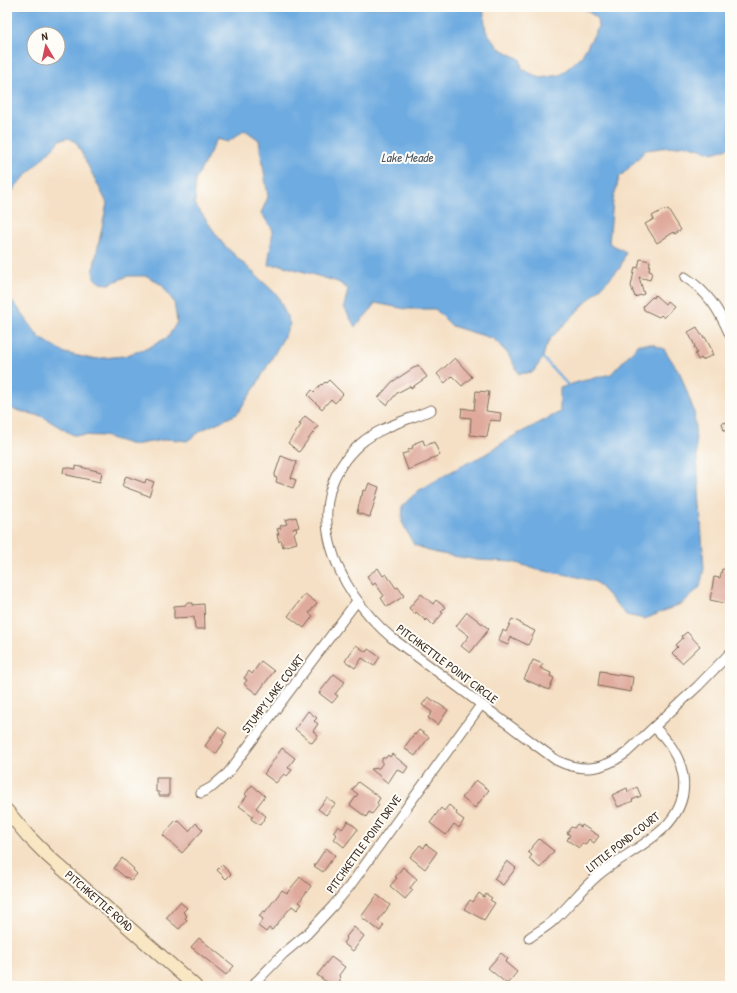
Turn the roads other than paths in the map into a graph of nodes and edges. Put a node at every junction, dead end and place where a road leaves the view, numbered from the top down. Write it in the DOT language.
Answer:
graph roads {
  1 [pos="685,277"];
  2 [pos="730,335"];
  3 [pos="431,410"];
  4 [pos="357,602"];
  5 [pos="730,654"];
  6 [pos="481,705"];
  7 [pos="654,727"];
  8 [pos="201,793"];
  9 [pos="7,811"];
  10 [pos="529,938"];
  11 [pos="195,986"];
  12 [pos="252,986"];
  1 -- 2 [label="street"];
  3 -- 4 [label="street, PITCHKETTLE POINT CIRCLE"];
  4 -- 6 [label="street, PITCHKETTLE POINT CIRCLE"];
  4 -- 8 [label="street, STUMPY LAKE COURT"];
  5 -- 7 [label="street, PITCHKETTLE POINT CIRCLE"];
  6 -- 7 [label="street, PITCHKETTLE POINT CIRCLE"];
  6 -- 12 [label="street, PITCHKETTLE POINT DRIVE"];
  7 -- 10 [label="street, LITTLE POND COURT"];
  9 -- 11 [label="main road, PITCHKETTLE ROAD"];
}
